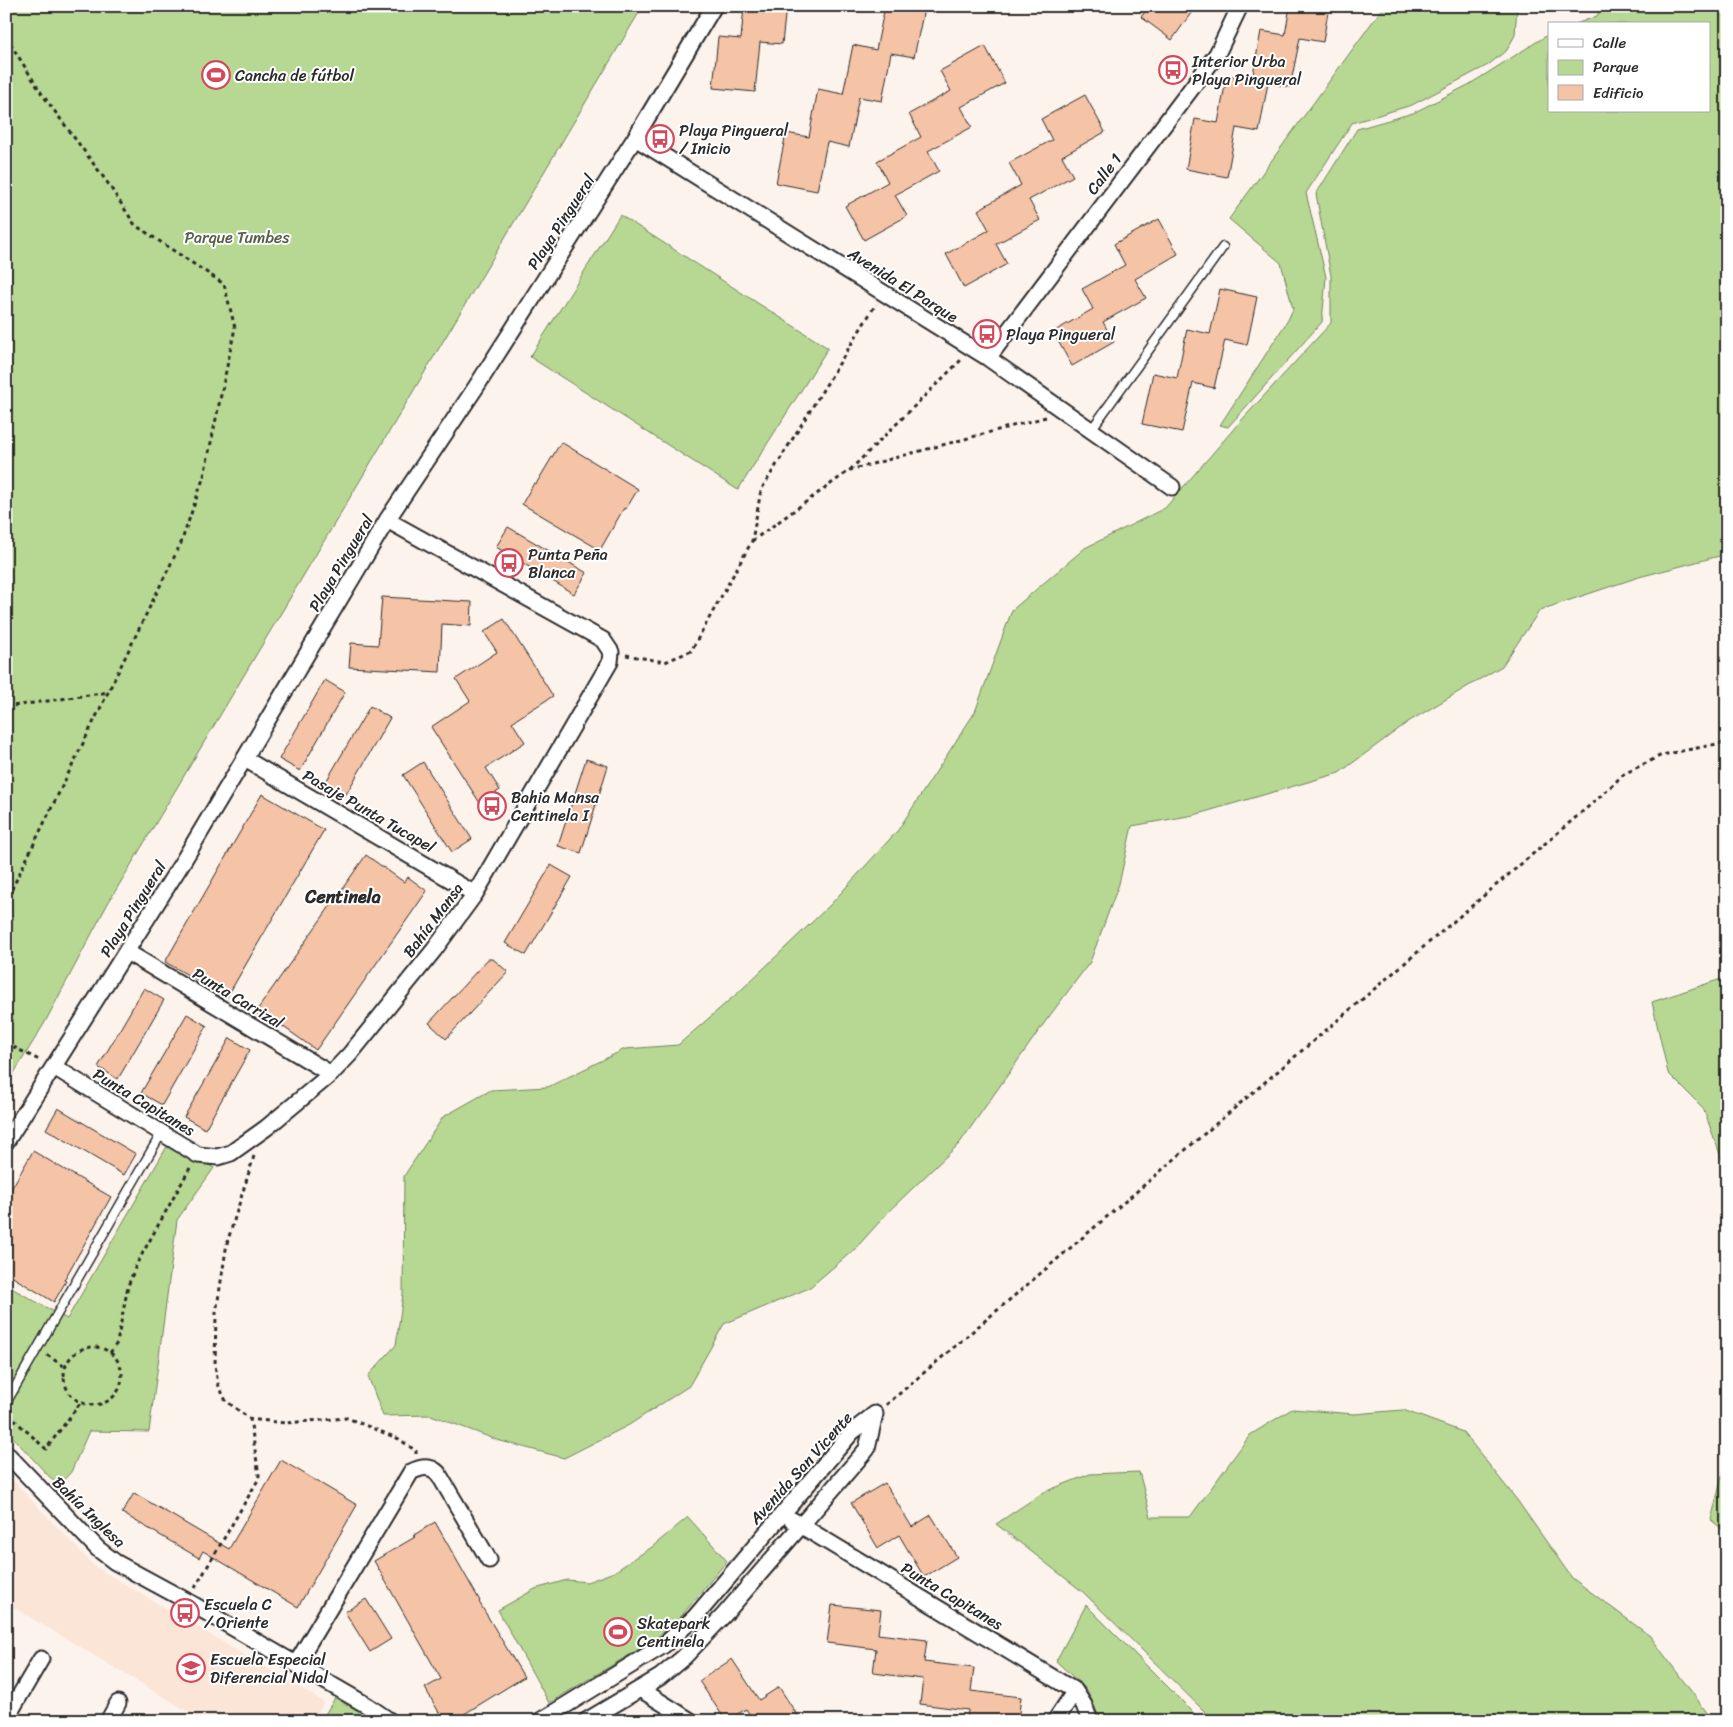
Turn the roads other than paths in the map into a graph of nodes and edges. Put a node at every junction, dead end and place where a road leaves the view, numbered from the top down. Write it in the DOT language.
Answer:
graph roads {
  1 [pos="714,6"];
  2 [pos="1240,6"];
  3 [pos="635,138"];
  4 [pos="1223,247"];
  5 [pos="988,358"];
  6 [pos="1091,430"];
  7 [pos="1172,487"];
  8 [pos="387,520"];
  9 [pos="245,759"];
  10 [pos="475,894"];
  11 [pos="127,952"];
  12 [pos="54,1067"];
  13 [pos="331,1074"];
  14 [pos="162,1134"];
  15 [pos="6,1142"];
  16 [pos="218,1157"];
  17 [pos="6,1403"];
  18 [pos="6,1453"];
  19 [pos="783,1514"];
  20 [pos="800,1525"];
  21 [pos="489,1560"];
  22 [pos="41,1659"];
  23 [pos="296,1664"];
  24 [pos="640,1689"];
  25 [pos="1074,1691"];
  26 [pos="118,1703"];
  27 [pos="6,1719"];
  28 [pos="108,1721"];
  29 [pos="390,1721"];
  30 [pos="540,1721"];
  31 [pos="586,1721"];
  32 [pos="691,1721"];
  33 [pos="1055,1721"];
  34 [pos="1090,1721"];
  1 -- 3 [label="street, Playa Pingueral"];
  2 -- 5 [label="street, Calle 1"];
  3 -- 5 [label="street, Avenida El Parque"];
  3 -- 8 [label="street, Playa Pingueral"];
  4 -- 6 [label="lane"];
  5 -- 6 [label="street, Avenida El Parque"];
  6 -- 7 [label="street, Avenida El Parque"];
  8 -- 9 [label="street, Playa Pingueral"];
  8 -- 10 [label="street, Bahía Mansa"];
  9 -- 10 [label="street, Pasaje Punta Tucapel"];
  9 -- 11 [label="street, Playa Pingueral"];
  10 -- 13 [label="street, Bahía Mansa"];
  11 -- 12 [label="street, Playa Pingueral"];
  11 -- 13 [label="street, Punta Carrizal"];
  12 -- 14 [label="street, Punta Capitanes"];
  12 -- 15 [label="street, Playa Pingueral"];
  13 -- 16 [label="street, Bahía Mansa"];
  14 -- 16 [label="street, Punta Capitanes"];
  14 -- 17 [label="lane"];
  18 -- 23 [label="street, Bahía Inglesa"];
  19 -- 20 [label="street, Punta Capitanes"];
  19 -- 20 [label="street, Avenida San Vicente"];
  19 -- 30 [label="street, Avenida San Vicente"];
  20 -- 24 [label="street, Avenida San Vicente"];
  20 -- 25 [label="street, Punta Capitanes"];
  21 -- 23 [label="street"];
  22 -- 27 [label="street"];
  23 -- 29 [label="street, Bahía Inglesa"];
  24 -- 31 [label="street, Avenida San Vicente"];
  24 -- 32 [label="street"];
  25 -- 33 [label="street"];
  25 -- 34 [label="street, Punta Capitanes"];
  26 -- 28 [label="street"];
}
